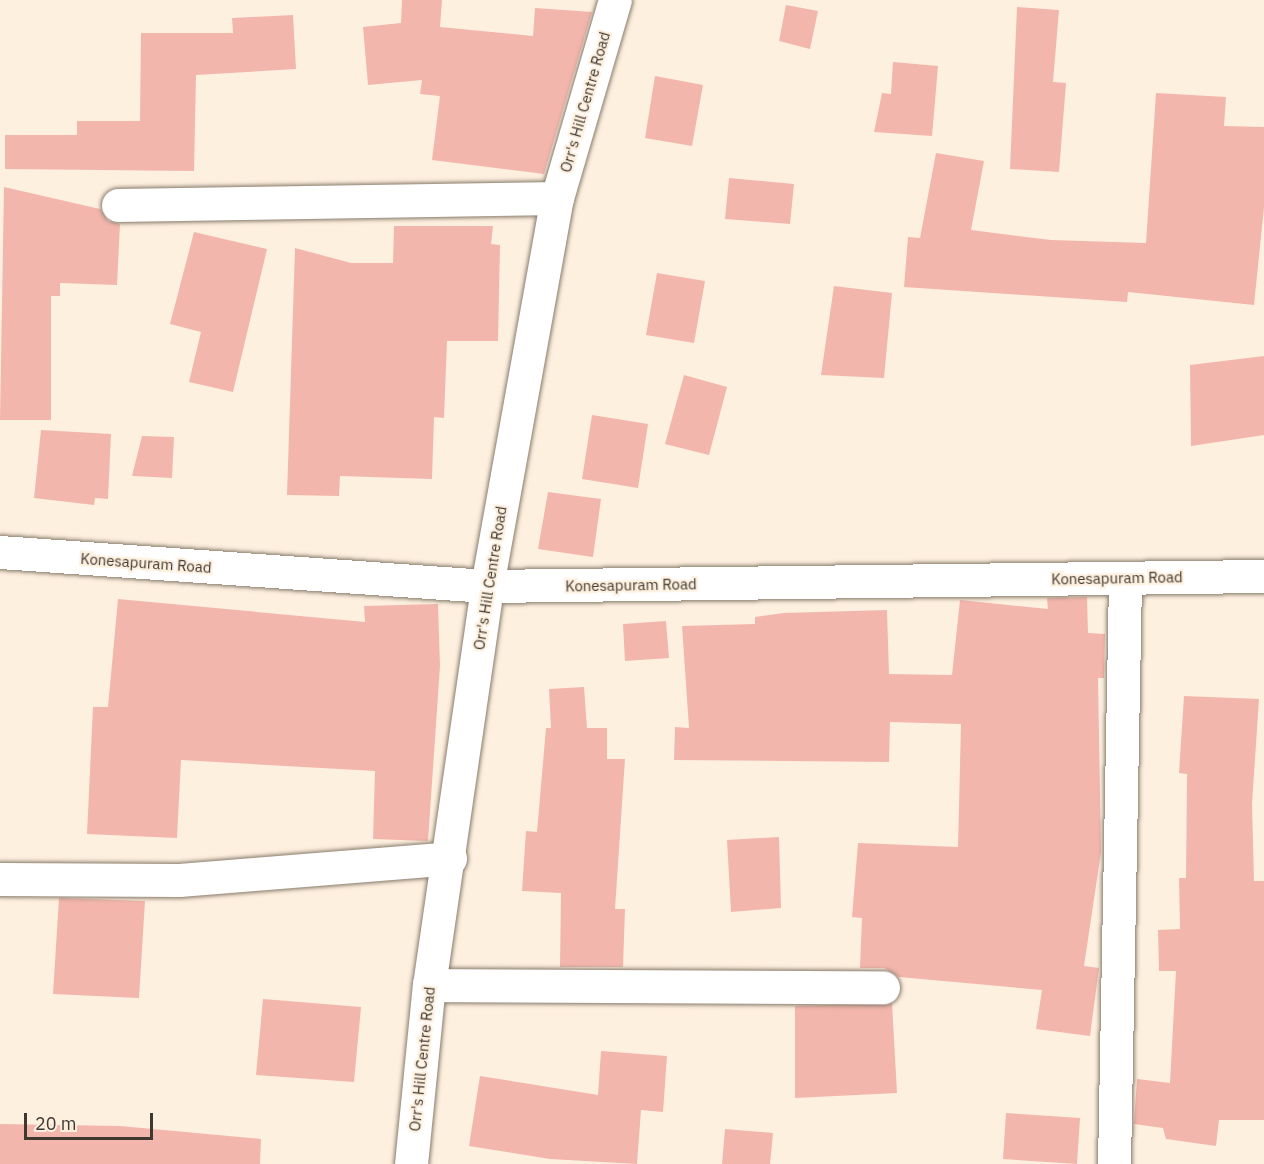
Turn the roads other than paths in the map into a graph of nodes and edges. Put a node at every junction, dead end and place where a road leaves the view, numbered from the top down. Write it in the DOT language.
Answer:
graph roads {
  1 [pos="615,0"];
  2 [pos="557,198"];
  3 [pos="118,205"];
  4 [pos="0,552"];
  5 [pos="1264,576"];
  6 [pos="1125,578"];
  7 [pos="487,586"];
  8 [pos="450,858"];
  9 [pos="0,879"];
  10 [pos="429,985"];
  11 [pos="883,987"];
  12 [pos="411,1164"];
  13 [pos="1114,1164"];
  1 -- 2 [label="street, Orr's Hill Centre Road"];
  2 -- 3 [label="street"];
  2 -- 7 [label="street, Orr's Hill Centre Road"];
  4 -- 7 [label="street, Konesapuram Road"];
  5 -- 6 [label="street, Konesapuram Road"];
  6 -- 7 [label="street, Konesapuram Road"];
  6 -- 13 [label="street"];
  7 -- 8 [label="street, Orr's Hill Centre Road"];
  8 -- 9 [label="street"];
  8 -- 10 [label="street, Orr's Hill Centre Road"];
  10 -- 11 [label="street"];
  10 -- 12 [label="street, Orr's Hill Centre Road"];
}
